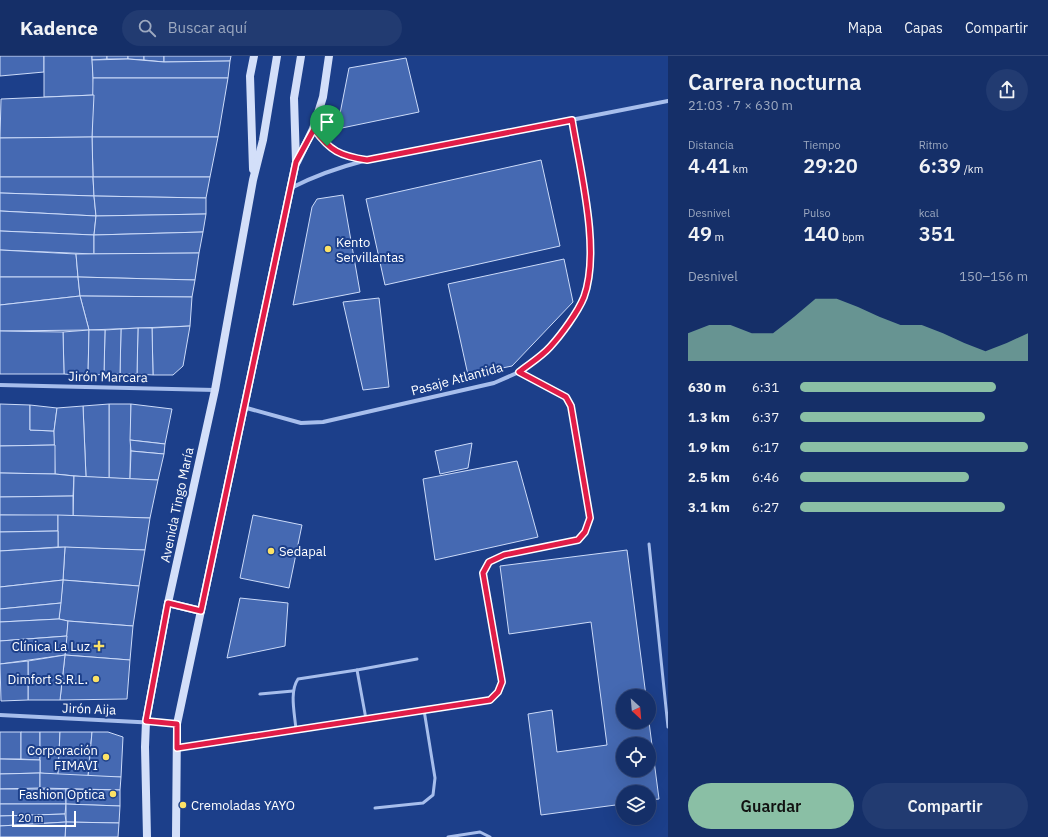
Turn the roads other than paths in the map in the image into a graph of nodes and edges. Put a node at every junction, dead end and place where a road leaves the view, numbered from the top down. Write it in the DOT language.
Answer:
graph roads {
  1 [pos="254,56"];
  2 [pos="277,56"];
  3 [pos="301,56"];
  4 [pos="330,56"];
  5 [pos="668,101"];
  6 [pos="572,120"];
  7 [pos="314,129"];
  8 [pos="367,160"];
  9 [pos="296,162"];
  10 [pos="253,180"];
  11 [pos="291,188"];
  12 [pos="519,372"];
  13 [pos="0,385"];
  14 [pos="214,390"];
  15 [pos="243,407"];
  16 [pos="649,544"];
  17 [pos="168,603"];
  18 [pos="201,611"];
  19 [pos="417,659"];
  20 [pos="357,670"];
  21 [pos="294,691"];
  22 [pos="260,694"];
  23 [pos="424,710"];
  24 [pos="0,715"];
  25 [pos="366,719"];
  26 [pos="146,721"];
  27 [pos="177,724"];
  28 [pos="668,727"];
  29 [pos="296,730"];
  30 [pos="177,748"];
  31 [pos="375,808"];
  32 [pos="146,837"];
  33 [pos="176,837"];
  34 [pos="448,837"];
  35 [pos="490,837"];
  1 -- 10 [label="main road, Avenida Tingo María"];
  2 -- 10 [label="main road, Avenida Tingo María"];
  3 -- 9 [label="main road"];
  4 -- 7 [label="main road"];
  5 -- 6 [label="street"];
  6 -- 8 [label="street"];
  6 -- 12 [label="street, Pasaje Atlantida"];
  7 -- 8 [label="street"];
  7 -- 9 [label="main road"];
  8 -- 11 [label="street"];
  9 -- 11 [label="main road"];
  10 -- 14 [label="main road, Avenida Tingo María"];
  11 -- 15 [label="main road"];
  12 -- 15 [label="street, Pasaje Atlantida"];
  12 -- 23 [label="lane"];
  13 -- 14 [label="street, Jirón Marcara"];
  14 -- 17 [label="main road, Avenida Tingo María"];
  15 -- 18 [label="main road"];
  16 -- 28 [label="lane"];
  17 -- 18 [label="main road"];
  17 -- 26 [label="main road, Avenida Tingo María"];
  18 -- 27 [label="main road"];
  19 -- 20 [label="lane"];
  20 -- 21 [label="lane"];
  20 -- 25 [label="lane"];
  21 -- 22 [label="lane"];
  21 -- 29 [label="lane"];
  23 -- 25 [label="lane"];
  23 -- 31 [label="lane"];
  24 -- 26 [label="street, Jirón Aija"];
  25 -- 29 [label="lane"];
  26 -- 27 [label="street, Jirón Aija"];
  26 -- 32 [label="main road, Avenida Tingo María"];
  27 -- 30 [label="main road"];
  29 -- 30 [label="lane"];
  30 -- 33 [label="main road"];
  34 -- 35 [label="lane"];
}
